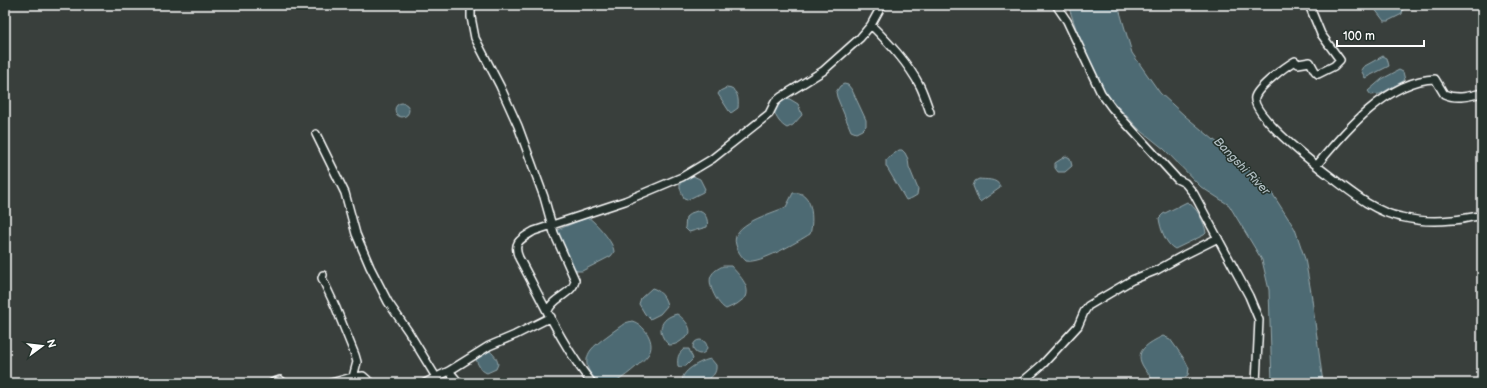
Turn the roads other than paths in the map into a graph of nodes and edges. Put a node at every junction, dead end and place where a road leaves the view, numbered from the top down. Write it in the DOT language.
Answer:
graph roads {
  1 [pos="471,5"];
  2 [pos="882,5"];
  3 [pos="1056,5"];
  4 [pos="1309,5"];
  5 [pos="871,25"];
  6 [pos="1482,93"];
  7 [pos="930,112"];
  8 [pos="316,134"];
  9 [pos="1317,165"];
  10 [pos="1482,216"];
  11 [pos="552,225"];
  12 [pos="1218,238"];
  13 [pos="323,275"];
  14 [pos="549,314"];
  15 [pos="449,371"];
  16 [pos="353,377"];
  17 [pos="436,377"];
  18 [pos="272,383"];
  19 [pos="284,383"];
  20 [pos="332,383"];
  21 [pos="371,383"];
  22 [pos="425,383"];
  23 [pos="460,383"];
  24 [pos="592,383"];
  25 [pos="1021,383"];
  26 [pos="1256,383"];
  1 -- 11 [label="street"];
  2 -- 5 [label="street"];
  3 -- 12 [label="street"];
  4 -- 9 [label="street"];
  5 -- 7 [label="street"];
  5 -- 11 [label="street"];
  6 -- 9 [label="street"];
  8 -- 17 [label="street"];
  9 -- 10 [label="street"];
  11 -- 14 [label="street"];
  11 -- 14 [label="street"];
  12 -- 25 [label="street"];
  12 -- 26 [label="street"];
  13 -- 16 [label="street"];
  14 -- 15 [label="street"];
  14 -- 24 [label="street"];
  15 -- 17 [label="street"];
  15 -- 23 [label="street"];
  16 -- 20 [label="street"];
  16 -- 21 [label="street"];
  17 -- 22 [label="street"];
  18 -- 19 [label="street"];
}
